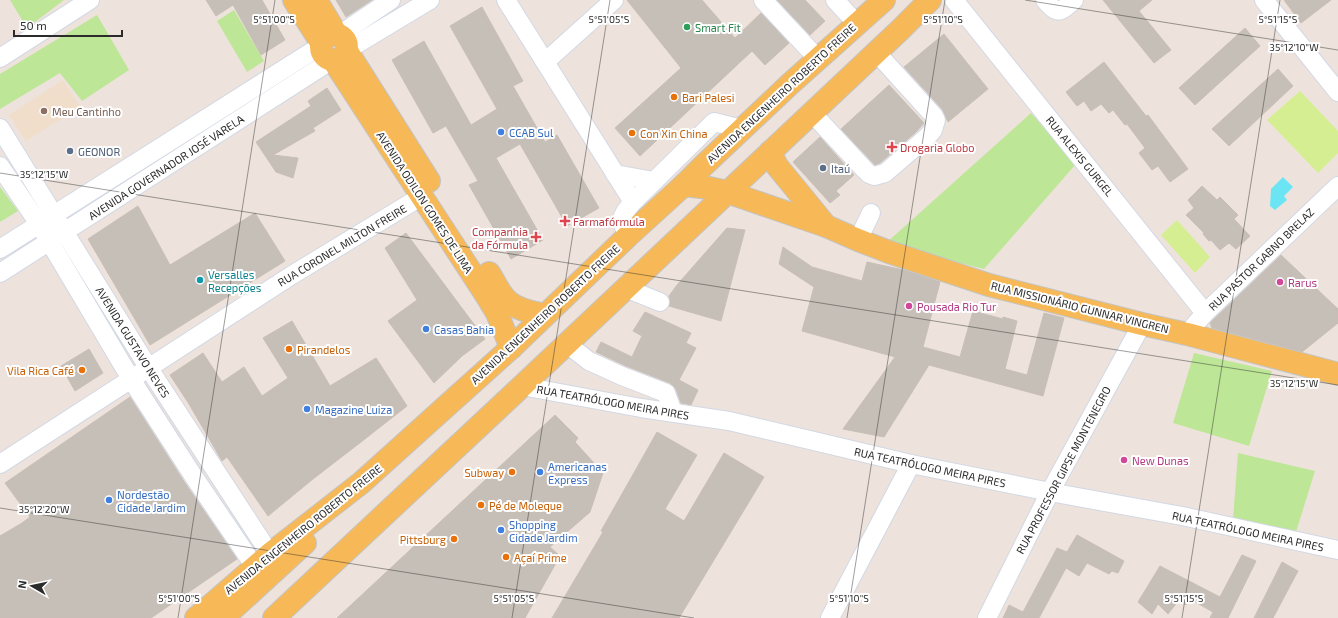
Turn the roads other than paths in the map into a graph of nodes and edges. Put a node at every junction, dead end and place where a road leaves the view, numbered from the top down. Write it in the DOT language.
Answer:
graph roads {
  1 [pos="90,0"];
  2 [pos="294,0"];
  3 [pos="316,0"];
  4 [pos="391,0"];
  5 [pos="430,0"];
  6 [pos="506,0"];
  7 [pos="614,0"];
  8 [pos="763,0"];
  9 [pos="835,0"];
  10 [pos="884,0"];
  11 [pos="954,0"];
  12 [pos="1045,0"];
  13 [pos="1074,0"];
  14 [pos="1264,0"];
  15 [pos="925,1"];
  16 [pos="857,24"];
  17 [pos="335,47"];
  18 [pos="876,52"];
  19 [pos="0,58"];
  20 [pos="818,59"];
  21 [pos="545,62"];
  22 [pos="1338,92"];
  23 [pos="812,113"];
  24 [pos="0,128"];
  25 [pos="742,129"];
  26 [pos="770,152"];
  27 [pos="0,166"];
  28 [pos="615,174"];
  29 [pos="654,181"];
  30 [pos="684,185"];
  31 [pos="1338,186"];
  32 [pos="727,192"];
  33 [pos="422,196"];
  34 [pos="632,202"];
  35 [pos="871,213"];
  36 [pos="47,219"];
  37 [pos="826,226"];
  38 [pos="64,232"];
  39 [pos="628,236"];
  40 [pos="858,240"];
  41 [pos="49,241"];
  42 [pos="0,249"];
  43 [pos="0,273"];
  44 [pos="625,288"];
  45 [pos="660,302"];
  46 [pos="1205,313"];
  47 [pos="544,315"];
  48 [pos="1142,324"];
  49 [pos="1187,334"];
  50 [pos="567,344"];
  51 [pos="511,348"];
  52 [pos="148,367"];
  53 [pos="1338,374"];
  54 [pos="131,379"];
  55 [pos="522,386"];
  56 [pos="673,412"];
  57 [pos="209,461"];
  58 [pos="0,464"];
  59 [pos="911,464"];
  60 [pos="192,474"];
  61 [pos="361,483"];
  62 [pos="1050,492"];
  63 [pos="1338,550"];
  64 [pos="263,560"];
  65 [pos="196,618"];
  66 [pos="223,618"];
  67 [pos="274,618"];
  68 [pos="830,618"];
  69 [pos="987,618"];
  1 -- 19 [label="street"];
  2 -- 17 [label="main road, AVENIDA ODILON GOMES DE LIMA"];
  3 -- 17 [label="main road, AVENIDA ODILON GOMES DE LIMA"];
  4 -- 17 [label="street, AVENIDA GOVERNADOR JOSÉ VARELA"];
  5 -- 17 [label="street, AVENIDA GOVERNADOR JOSÉ VARELA"];
  6 -- 21 [label="street"];
  7 -- 21 [label="street"];
  8 -- 20 [label="street"];
  9 -- 16 [label="street"];
  10 -- 16 [label="main road, AVENIDA ENGENHEIRO ROBERTO FREIRE"];
  11 -- 46 [label="street, RUA ALEXIS GURGEL"];
  12 -- 13 [label="street"];
  14 -- 22 [label="street"];
  15 -- 18 [label="main road"];
  16 -- 20 [label="main road, AVENIDA ENGENHEIRO ROBERTO FREIRE"];
  17 -- 33 [label="main road, AVENIDA ODILON GOMES DE LIMA"];
  17 -- 36 [label="street, AVENIDA GOVERNADOR JOSÉ VARELA"];
  17 -- 38 [label="street, AVENIDA GOVERNADOR JOSÉ VARELA"];
  17 -- 47 [label="main road, AVENIDA ODILON GOMES DE LIMA"];
  18 -- 23 [label="main road"];
  18 -- 23 [label="street"];
  20 -- 25 [label="main road, AVENIDA ENGENHEIRO ROBERTO FREIRE"];
  21 -- 28 [label="street"];
  23 -- 26 [label="main road"];
  24 -- 36 [label="street, AVENIDA GUSTAVO NEVES"];
  25 -- 29 [label="street"];
  25 -- 30 [label="main road, AVENIDA ENGENHEIRO ROBERTO FREIRE"];
  26 -- 32 [label="main road"];
  26 -- 37 [label="main road, RUA MISSIONÁRIO GUNNAR VINGREN"];
  27 -- 36 [label="street, AVENIDA GUSTAVO NEVES"];
  28 -- 29 [label="street"];
  28 -- 34 [label="street"];
  29 -- 34 [label="street"];
  30 -- 32 [label="main road, RUA MISSIONÁRIO GUNNAR VINGREN"];
  30 -- 39 [label="main road, AVENIDA ENGENHEIRO ROBERTO FREIRE"];
  31 -- 46 [label="street, RUA PASTOR GABNO BRELAZ"];
  32 -- 37 [label="main road, RUA MISSIONÁRIO GUNNAR VINGREN"];
  32 -- 44 [label="main road"];
  33 -- 51 [label="main road, AVENIDA ODILON GOMES DE LIMA"];
  33 -- 52 [label="street, RUA CORONEL MILTON FREIRE"];
  34 -- 39 [label="street"];
  35 -- 40 [label="street"];
  36 -- 38 [label="street, AVENIDA GUSTAVO NEVES"];
  36 -- 41 [label="street, AVENIDA GUSTAVO NEVES"];
  36 -- 42 [label="street, AVENIDA GOVERNADOR JOSÉ VARELA"];
  37 -- 40 [label="main road, RUA MISSIONÁRIO GUNNAR VINGREN"];
  38 -- 41 [label="street, AVENIDA GOVERNADOR JOSÉ VARELA"];
  38 -- 52 [label="street, AVENIDA GUSTAVO NEVES"];
  39 -- 47 [label="main road, AVENIDA ENGENHEIRO ROBERTO FREIRE"];
  40 -- 48 [label="main road, RUA MISSIONÁRIO GUNNAR VINGREN"];
  41 -- 43 [label="street, AVENIDA GOVERNADOR JOSÉ VARELA"];
  41 -- 54 [label="street, AVENIDA GUSTAVO NEVES"];
  44 -- 45 [label="street"];
  44 -- 50 [label="main road"];
  46 -- 49 [label="street, RUA PASTOR GABNO BRELAZ"];
  47 -- 51 [label="main road, AVENIDA ENGENHEIRO ROBERTO FREIRE"];
  48 -- 49 [label="main road, RUA MISSIONÁRIO GUNNAR VINGREN"];
  48 -- 62 [label="street, RUA PROFESSOR GIPSE MONTENEGRO"];
  49 -- 53 [label="main road, RUA MISSIONÁRIO GUNNAR VINGREN"];
  50 -- 55 [label="main road"];
  50 -- 56 [label="street"];
  51 -- 61 [label="main road, AVENIDA ENGENHEIRO ROBERTO FREIRE"];
  52 -- 54 [label="street, RUA CORONEL MILTON FREIRE"];
  52 -- 57 [label="street, AVENIDA GUSTAVO NEVES"];
  54 -- 58 [label="street, RUA CORONEL MILTON FREIRE"];
  54 -- 60 [label="street, AVENIDA GUSTAVO NEVES"];
  55 -- 56 [label="street, RUA TEATRÓLOGO MEIRA PIRES"];
  55 -- 67 [label="main road"];
  56 -- 59 [label="street, RUA TEATRÓLOGO MEIRA PIRES"];
  57 -- 60 [label="street"];
  57 -- 64 [label="street, AVENIDA GUSTAVO NEVES"];
  59 -- 62 [label="street, RUA TEATRÓLOGO MEIRA PIRES"];
  59 -- 68 [label="street"];
  60 -- 64 [label="street, AVENIDA GUSTAVO NEVES"];
  61 -- 64 [label="main road, AVENIDA ENGENHEIRO ROBERTO FREIRE"];
  61 -- 66 [label="main road"];
  62 -- 63 [label="street, RUA TEATRÓLOGO MEIRA PIRES"];
  62 -- 69 [label="street, RUA PROFESSOR GIPSE MONTENEGRO"];
  64 -- 65 [label="main road, AVENIDA ENGENHEIRO ROBERTO FREIRE"];
}
